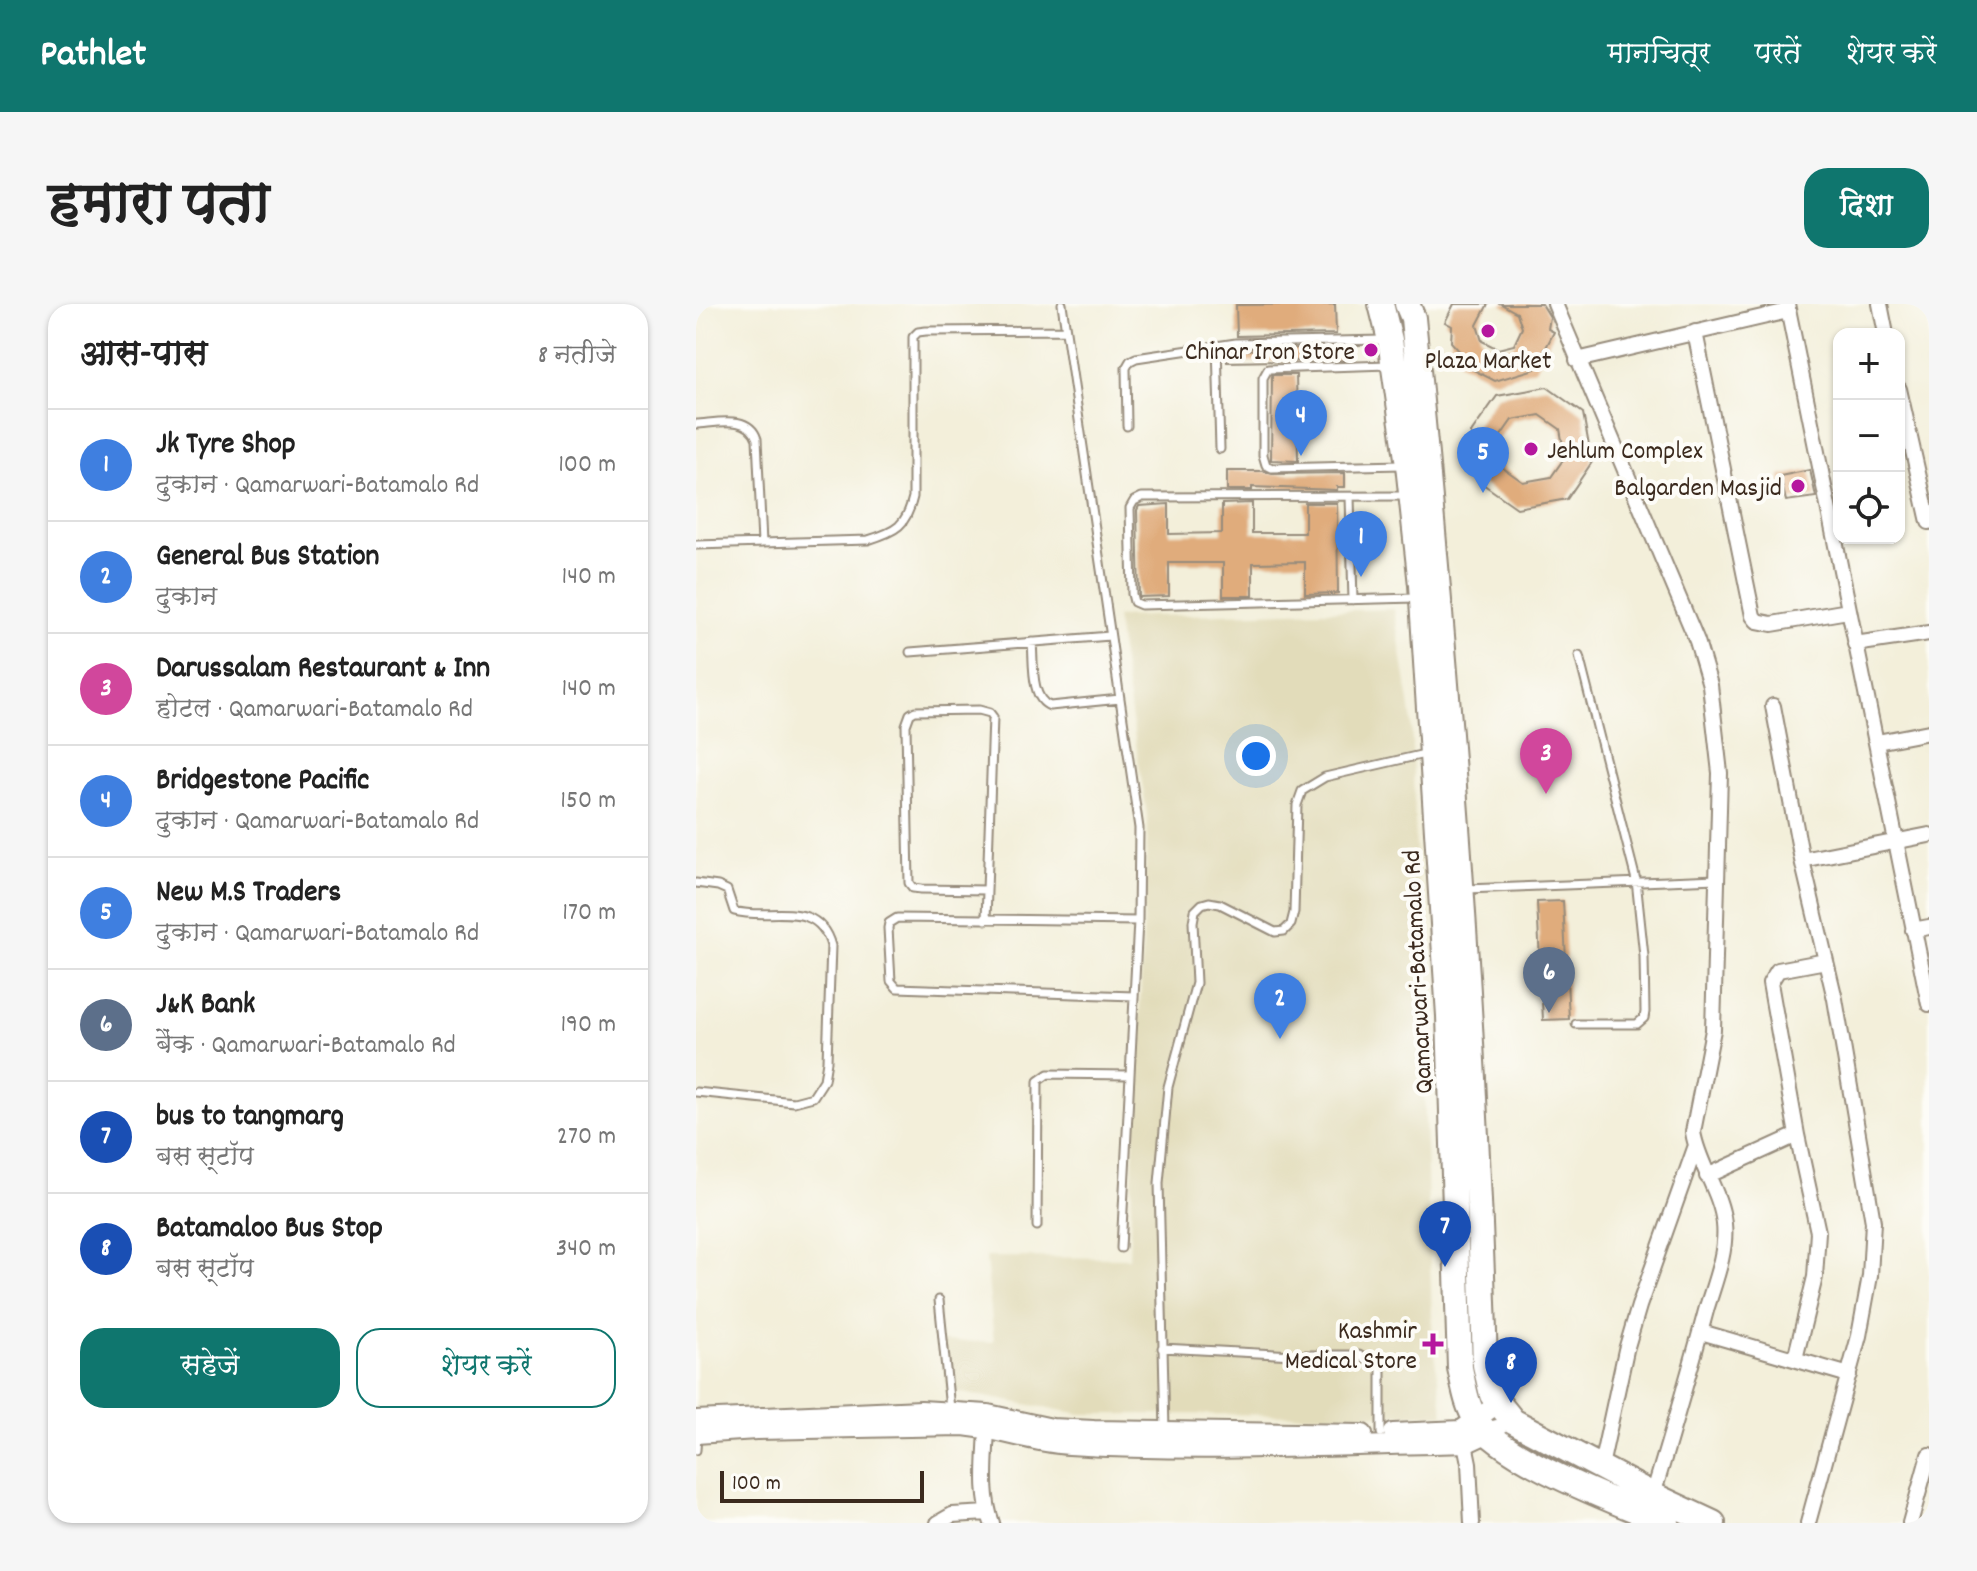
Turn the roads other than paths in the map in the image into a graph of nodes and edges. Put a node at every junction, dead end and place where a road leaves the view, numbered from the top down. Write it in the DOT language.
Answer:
graph roads {
  1 [pos="1062,304"];
  2 [pos="1381,304"];
  3 [pos="1407,304"];
  4 [pos="1555,304"];
  5 [pos="1880,304"];
  6 [pos="1788,308"];
  7 [pos="1885,328"];
  8 [pos="1065,330"];
  9 [pos="1695,332"];
  10 [pos="1390,340"];
  11 [pos="1217,345"];
  12 [pos="1577,360"];
  13 [pos="1393,365"];
  14 [pos="1901,400"];
  15 [pos="696,424"];
  16 [pos="1127,426"];
  17 [pos="1220,449"];
  18 [pos="1408,465"];
  19 [pos="1412,496"];
  20 [pos="1350,497"];
  21 [pos="1929,522"];
  22 [pos="762,543"];
  23 [pos="696,545"];
  24 [pos="1422,598"];
  25 [pos="1353,600"];
  26 [pos="1848,611"];
  27 [pos="1929,633"];
  28 [pos="1110,636"];
  29 [pos="1032,642"];
  30 [pos="1855,644"];
  31 [pos="910,652"];
  32 [pos="1579,656"];
  33 [pos="1120,699"];
  34 [pos="1773,706"];
  35 [pos="1929,732"];
  36 [pos="1877,742"];
  37 [pos="1432,752"];
  38 [pos="1929,835"];
  39 [pos="1896,842"];
  40 [pos="1802,860"];
  41 [pos="1717,879"];
  42 [pos="1636,880"];
  43 [pos="696,883"];
  44 [pos="1461,889"];
  45 [pos="987,890"];
  46 [pos="986,920"];
  47 [pos="1138,921"];
  48 [pos="1929,927"];
  49 [pos="1913,930"];
  50 [pos="1826,961"];
  51 [pos="1927,981"];
  52 [pos="1134,996"];
  53 [pos="1929,1004"];
  54 [pos="1576,1024"];
  55 [pos="1130,1075"];
  56 [pos="696,1092"];
  57 [pos="1797,1135"];
  58 [pos="1695,1148"];
  59 [pos="1707,1176"];
  60 [pos="1037,1226"];
  61 [pos="1121,1248"];
  62 [pos="939,1300"];
  63 [pos="1701,1332"];
  64 [pos="1162,1348"];
  65 [pos="1795,1359"];
  66 [pos="1849,1375"];
  67 [pos="950,1412"];
  68 [pos="1506,1412"];
  69 [pos="696,1420"];
  70 [pos="987,1428"];
  71 [pos="1165,1430"];
  72 [pos="1473,1432"];
  73 [pos="1381,1433"];
  74 [pos="696,1434"];
  75 [pos="696,1450"];
  76 [pos="1929,1455"];
  77 [pos="1603,1467"];
  78 [pos="1652,1514"];
  79 [pos="990,1518"];
  80 [pos="938,1523"];
  81 [pos="1472,1523"];
  82 [pos="1713,1523"];
  83 [pos="1808,1523"];
  84 [pos="1910,1523"];
  1 -- 8 [label="lane"];
  2 -- 10 [label="main road, Qamarwari-Batamalo Rd"];
  3 -- 44 [label="main road, Qamarwari-Batamalo Rd"];
  4 -- 12 [label="street"];
  5 -- 7 [label="street"];
  6 -- 9 [label="street"];
  6 -- 26 [label="street"];
  8 -- 22 [label="lane"];
  8 -- 28 [label="lane"];
  9 -- 12 [label="street"];
  9 -- 26 [label="street"];
  10 -- 11 [label="lane"];
  10 -- 13 [label="main road, Qamarwari-Batamalo Rd"];
  11 -- 16 [label="lane"];
  11 -- 17 [label="lane"];
  12 -- 41 [label="street"];
  13 -- 18 [label="main road, Qamarwari-Batamalo Rd"];
  13 -- 18 [label="lane"];
  14 -- 21 [label="street"];
  15 -- 22 [label="lane"];
  18 -- 19 [label="main road, Qamarwari-Batamalo Rd"];
  19 -- 20 [label="lane"];
  19 -- 24 [label="main road, Qamarwari-Batamalo Rd"];
  20 -- 25 [label="lane"];
  20 -- 25 [label="lane"];
  22 -- 23 [label="lane"];
  24 -- 25 [label="lane"];
  24 -- 37 [label="main road, Qamarwari-Batamalo Rd"];
  26 -- 30 [label="street"];
  27 -- 30 [label="street"];
  28 -- 29 [label="lane"];
  28 -- 33 [label="lane"];
  29 -- 31 [label="lane"];
  29 -- 33 [label="lane"];
  30 -- 36 [label="street"];
  32 -- 42 [label="lane"];
  33 -- 47 [label="lane"];
  34 -- 40 [label="street"];
  35 -- 36 [label="street"];
  36 -- 39 [label="street"];
  37 -- 64 [label="lane"];
  37 -- 72 [label="main road, Qamarwari-Batamalo Rd"];
  38 -- 39 [label="street"];
  39 -- 40 [label="street"];
  39 -- 49 [label="street"];
  40 -- 50 [label="street"];
  41 -- 42 [label="lane"];
  41 -- 58 [label="street"];
  42 -- 44 [label="lane"];
  42 -- 54 [label="lane"];
  43 -- 56 [label="lane"];
  44 -- 68 [label="main road, Qamarwari-Batamalo Rd"];
  45 -- 45 [label="lane"];
  45 -- 46 [label="lane"];
  46 -- 47 [label="lane"];
  46 -- 52 [label="lane"];
  47 -- 52 [label="lane"];
  48 -- 49 [label="street"];
  49 -- 51 [label="street"];
  50 -- 57 [label="street"];
  50 -- 66 [label="street"];
  51 -- 53 [label="street"];
  52 -- 55 [label="lane"];
  55 -- 60 [label="lane"];
  55 -- 61 [label="lane"];
  57 -- 59 [label="street"];
  57 -- 65 [label="street"];
  58 -- 59 [label="street"];
  58 -- 77 [label="street"];
  59 -- 63 [label="street"];
  62 -- 67 [label="lane"];
  63 -- 65 [label="street"];
  63 -- 78 [label="street"];
  64 -- 71 [label="lane"];
  64 -- 73 [label="lane"];
  65 -- 66 [label="street"];
  66 -- 83 [label="street"];
  67 -- 69 [label="street"];
  67 -- 71 [label="street"];
  68 -- 72 [label="street"];
  68 -- 77 [label="main road"];
  70 -- 72 [label="street"];
  70 -- 74 [label="street"];
  70 -- 79 [label="street"];
  71 -- 73 [label="street"];
  72 -- 73 [label="street"];
  72 -- 78 [label="main road"];
  72 -- 81 [label="street"];
  74 -- 75 [label="lane"];
  76 -- 84 [label="street"];
  77 -- 78 [label="main road"];
  78 -- 82 [label="main road"];
  79 -- 80 [label="street"];
}
